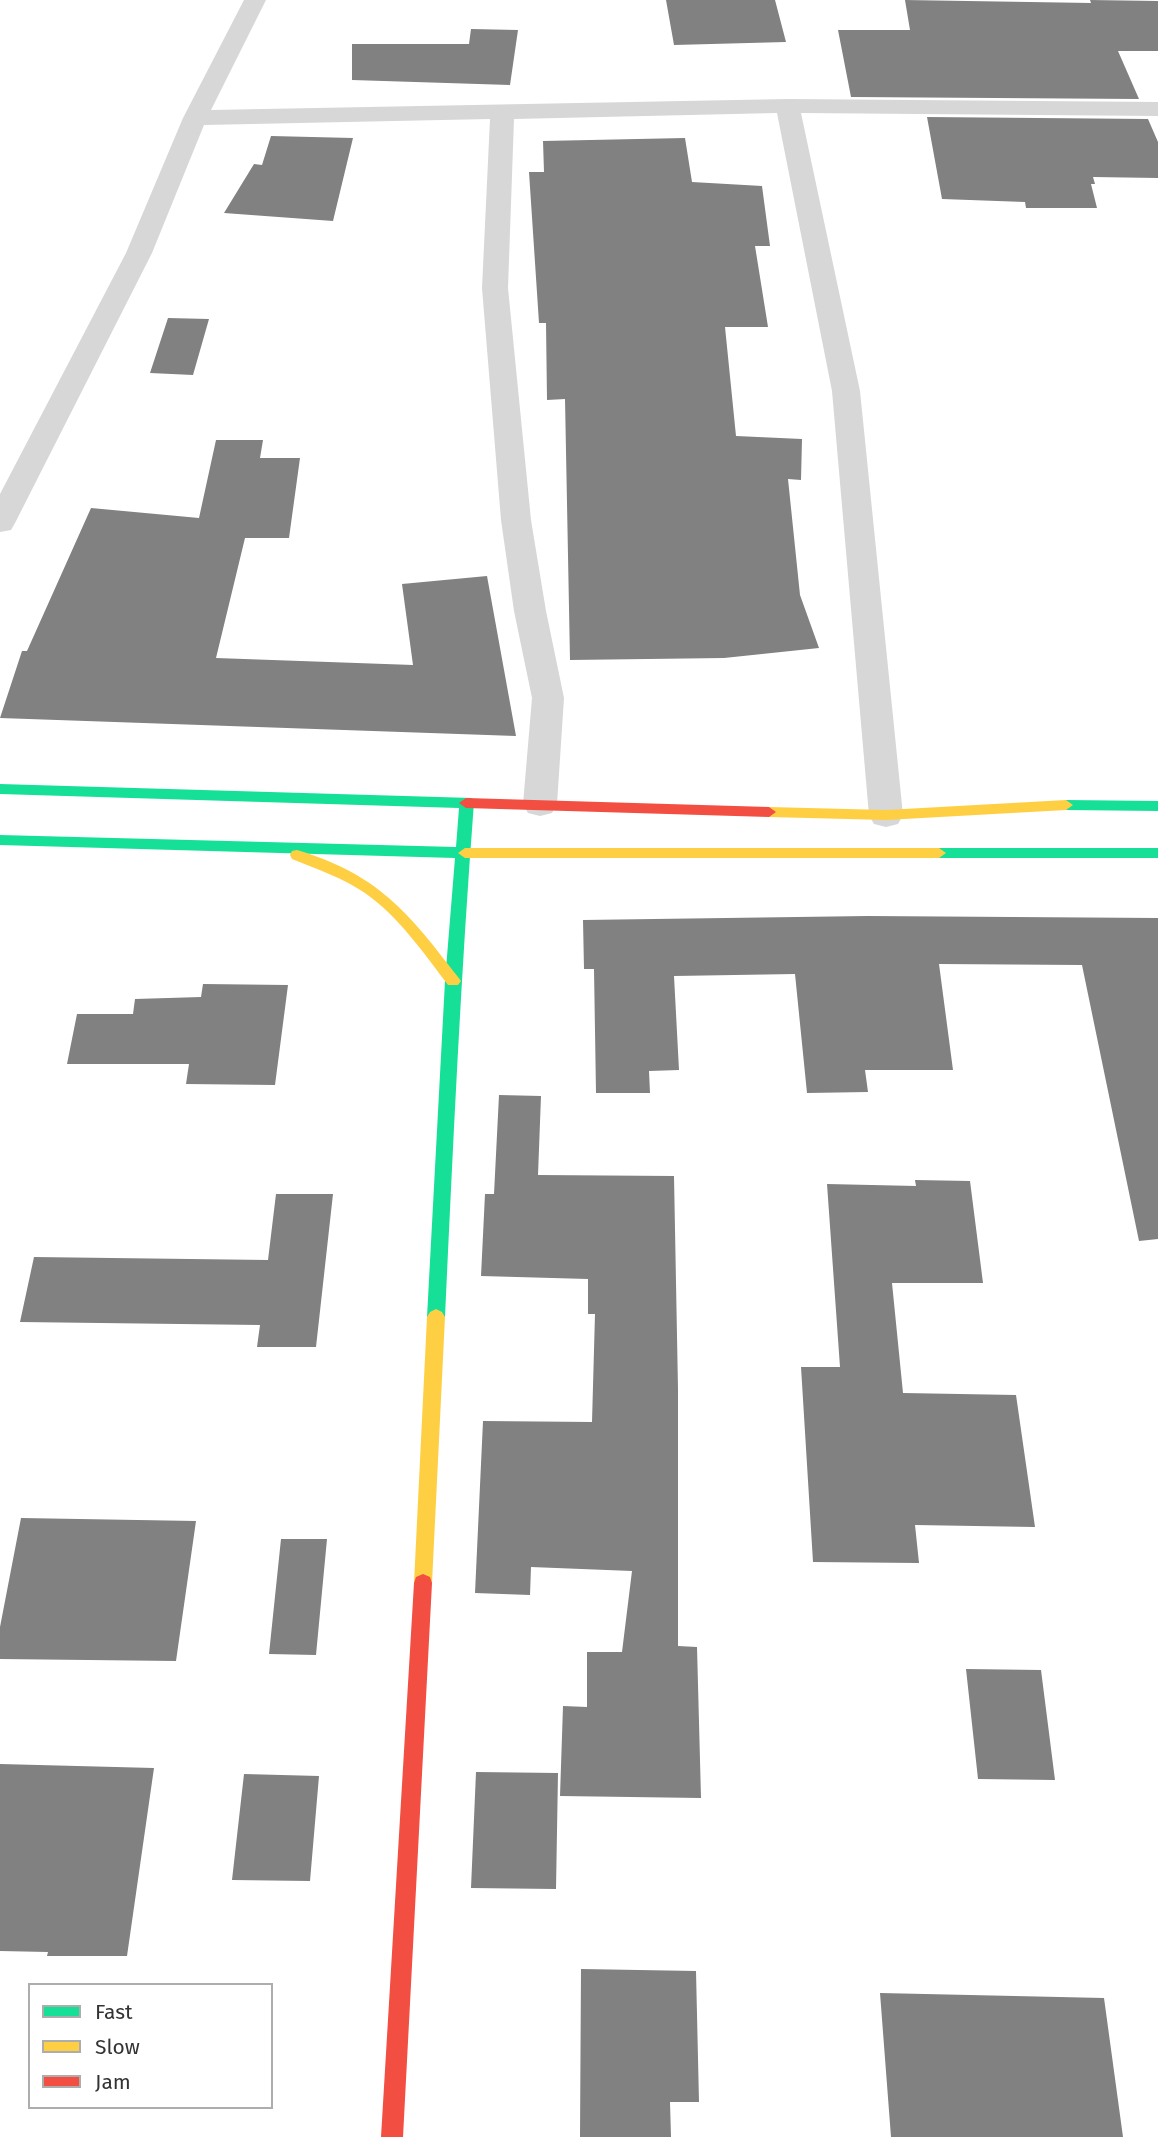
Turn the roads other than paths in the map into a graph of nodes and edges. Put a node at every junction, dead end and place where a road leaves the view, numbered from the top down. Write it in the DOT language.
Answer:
graph roads {
  1 [pos="255,0"];
  2 [pos="788,106"];
  3 [pos="1158,109"];
  4 [pos="502,112"];
  5 [pos="195,118"];
  6 [pos="0,523"];
  7 [pos="0,789"];
  8 [pos="467,802"];
  9 [pos="540,804"];
  10 [pos="1158,806"];
  11 [pos="886,815"];
  12 [pos="0,840"];
  13 [pos="275,846"];
  14 [pos="462,853"];
  15 [pos="1158,853"];
  16 [pos="453,981"];
  17 [pos="392,2137"];
  1 -- 5 [label="street"];
  2 -- 3 [label="street"];
  2 -- 4 [label="street"];
  2 -- 11 [label="street"];
  4 -- 5 [label="street"];
  4 -- 9 [label="street"];
  5 -- 6 [label="street"];
  7 -- 8 [label="main road"];
  8 -- 9 [label="main road"];
  8 -- 14 [label="main road"];
  9 -- 11 [label="main road"];
  10 -- 11 [label="main road"];
  12 -- 13 [label="main road"];
  13 -- 14 [label="main road"];
  13 -- 16 [label="main road"];
  14 -- 15 [label="main road"];
  14 -- 16 [label="main road"];
  16 -- 17 [label="main road"];
}
